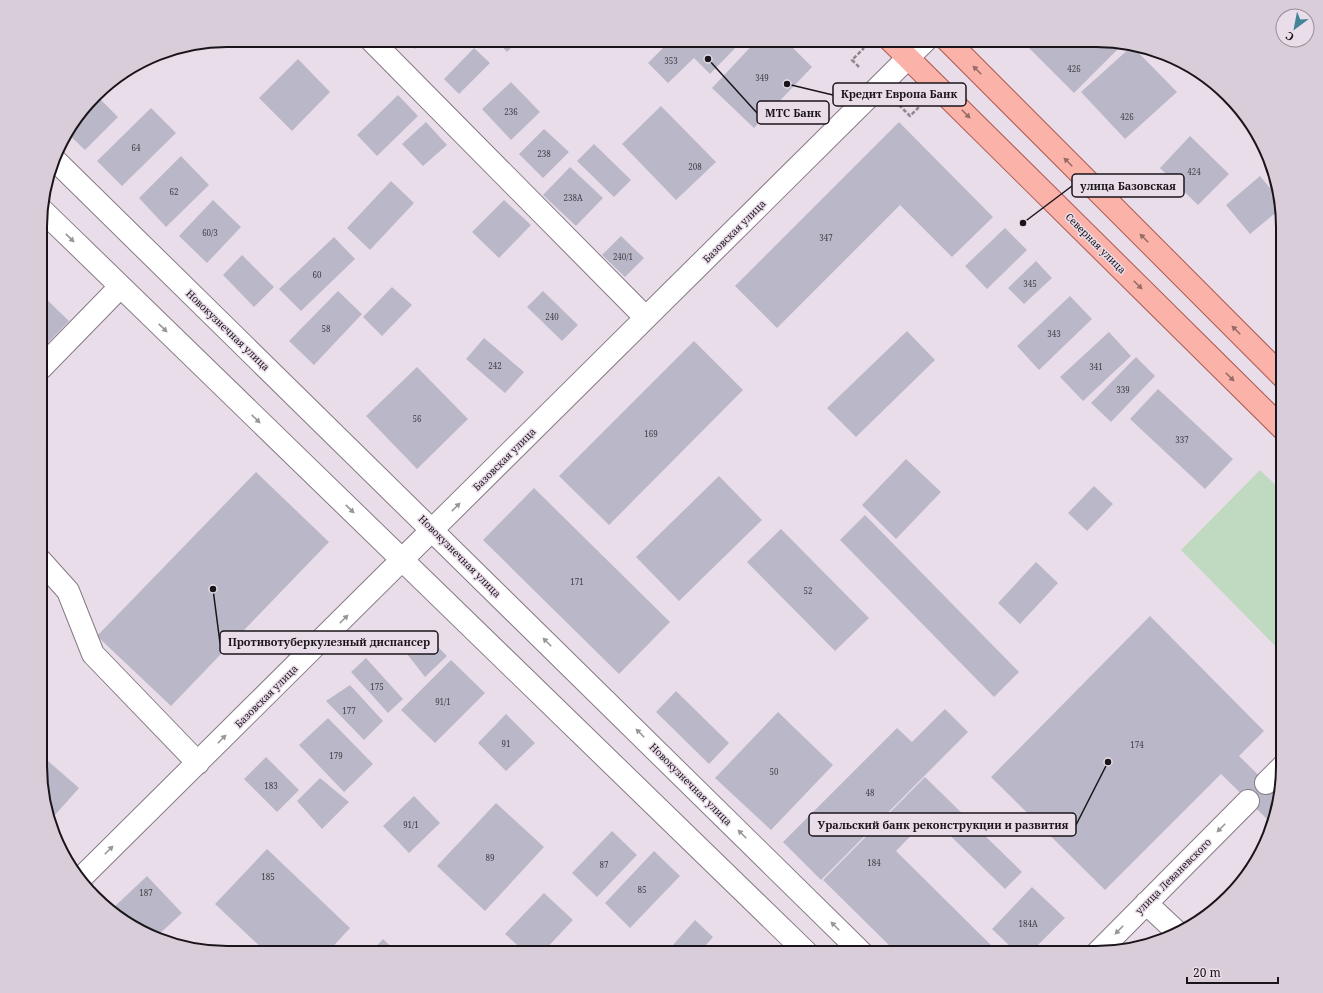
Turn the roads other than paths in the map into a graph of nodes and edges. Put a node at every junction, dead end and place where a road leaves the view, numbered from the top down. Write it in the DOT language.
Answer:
graph roads {
  1 [pos="378,47"];
  2 [pos="897,47"];
  3 [pos="919,47"];
  4 [pos="954,47"];
  5 [pos="908,58"];
  6 [pos="59,164"];
  7 [pos="47,215"];
  8 [pos="120,287"];
  9 [pos="645,317"];
  10 [pos="47,362"];
  11 [pos="1276,370"];
  12 [pos="1276,423"];
  13 [pos="433,530"];
  14 [pos="403,561"];
  15 [pos="47,568"];
  16 [pos="198,763"];
  17 [pos="1276,773"];
  18 [pos="1266,783"];
  19 [pos="1248,800"];
  20 [pos="84,876"];
  21 [pos="1146,903"];
  22 [pos="1173,928"];
  23 [pos="800,946"];
  24 [pos="855,946"];
  25 [pos="1104,946"];
  1 -- 9 [label="street"];
  2 -- 5 [label="main road, Северная улица"];
  3 -- 5 [label="street, Базовская улица"];
  11 -- 4 [label="main road, one-way"];
  5 -- 9 [label="street, Базовская улица"];
  5 -- 12 [label="main road, Северная улица, one-way"];
  6 -- 13 [label="street, Новокузнечная улица"];
  7 -- 8 [label="street, one-way"];
  8 -- 10 [label="street"];
  8 -- 14 [label="street, one-way"];
  13 -- 9 [label="street, Базовская улица, one-way"];
  13 -- 14 [label="street, Базовская улица"];
  24 -- 13 [label="street, Новокузнечная улица, one-way"];
  16 -- 14 [label="street, Базовская улица, one-way"];
  14 -- 23 [label="street"];
  15 -- 16 [label="street"];
  20 -- 16 [label="street, Базовская улица, one-way"];
  17 -- 18 [label="street"];
  19 -- 21 [label="street, улица Леваневского, one-way"];
  21 -- 22 [label="street"];
  21 -- 25 [label="street, улица Леваневского, one-way"];
}
